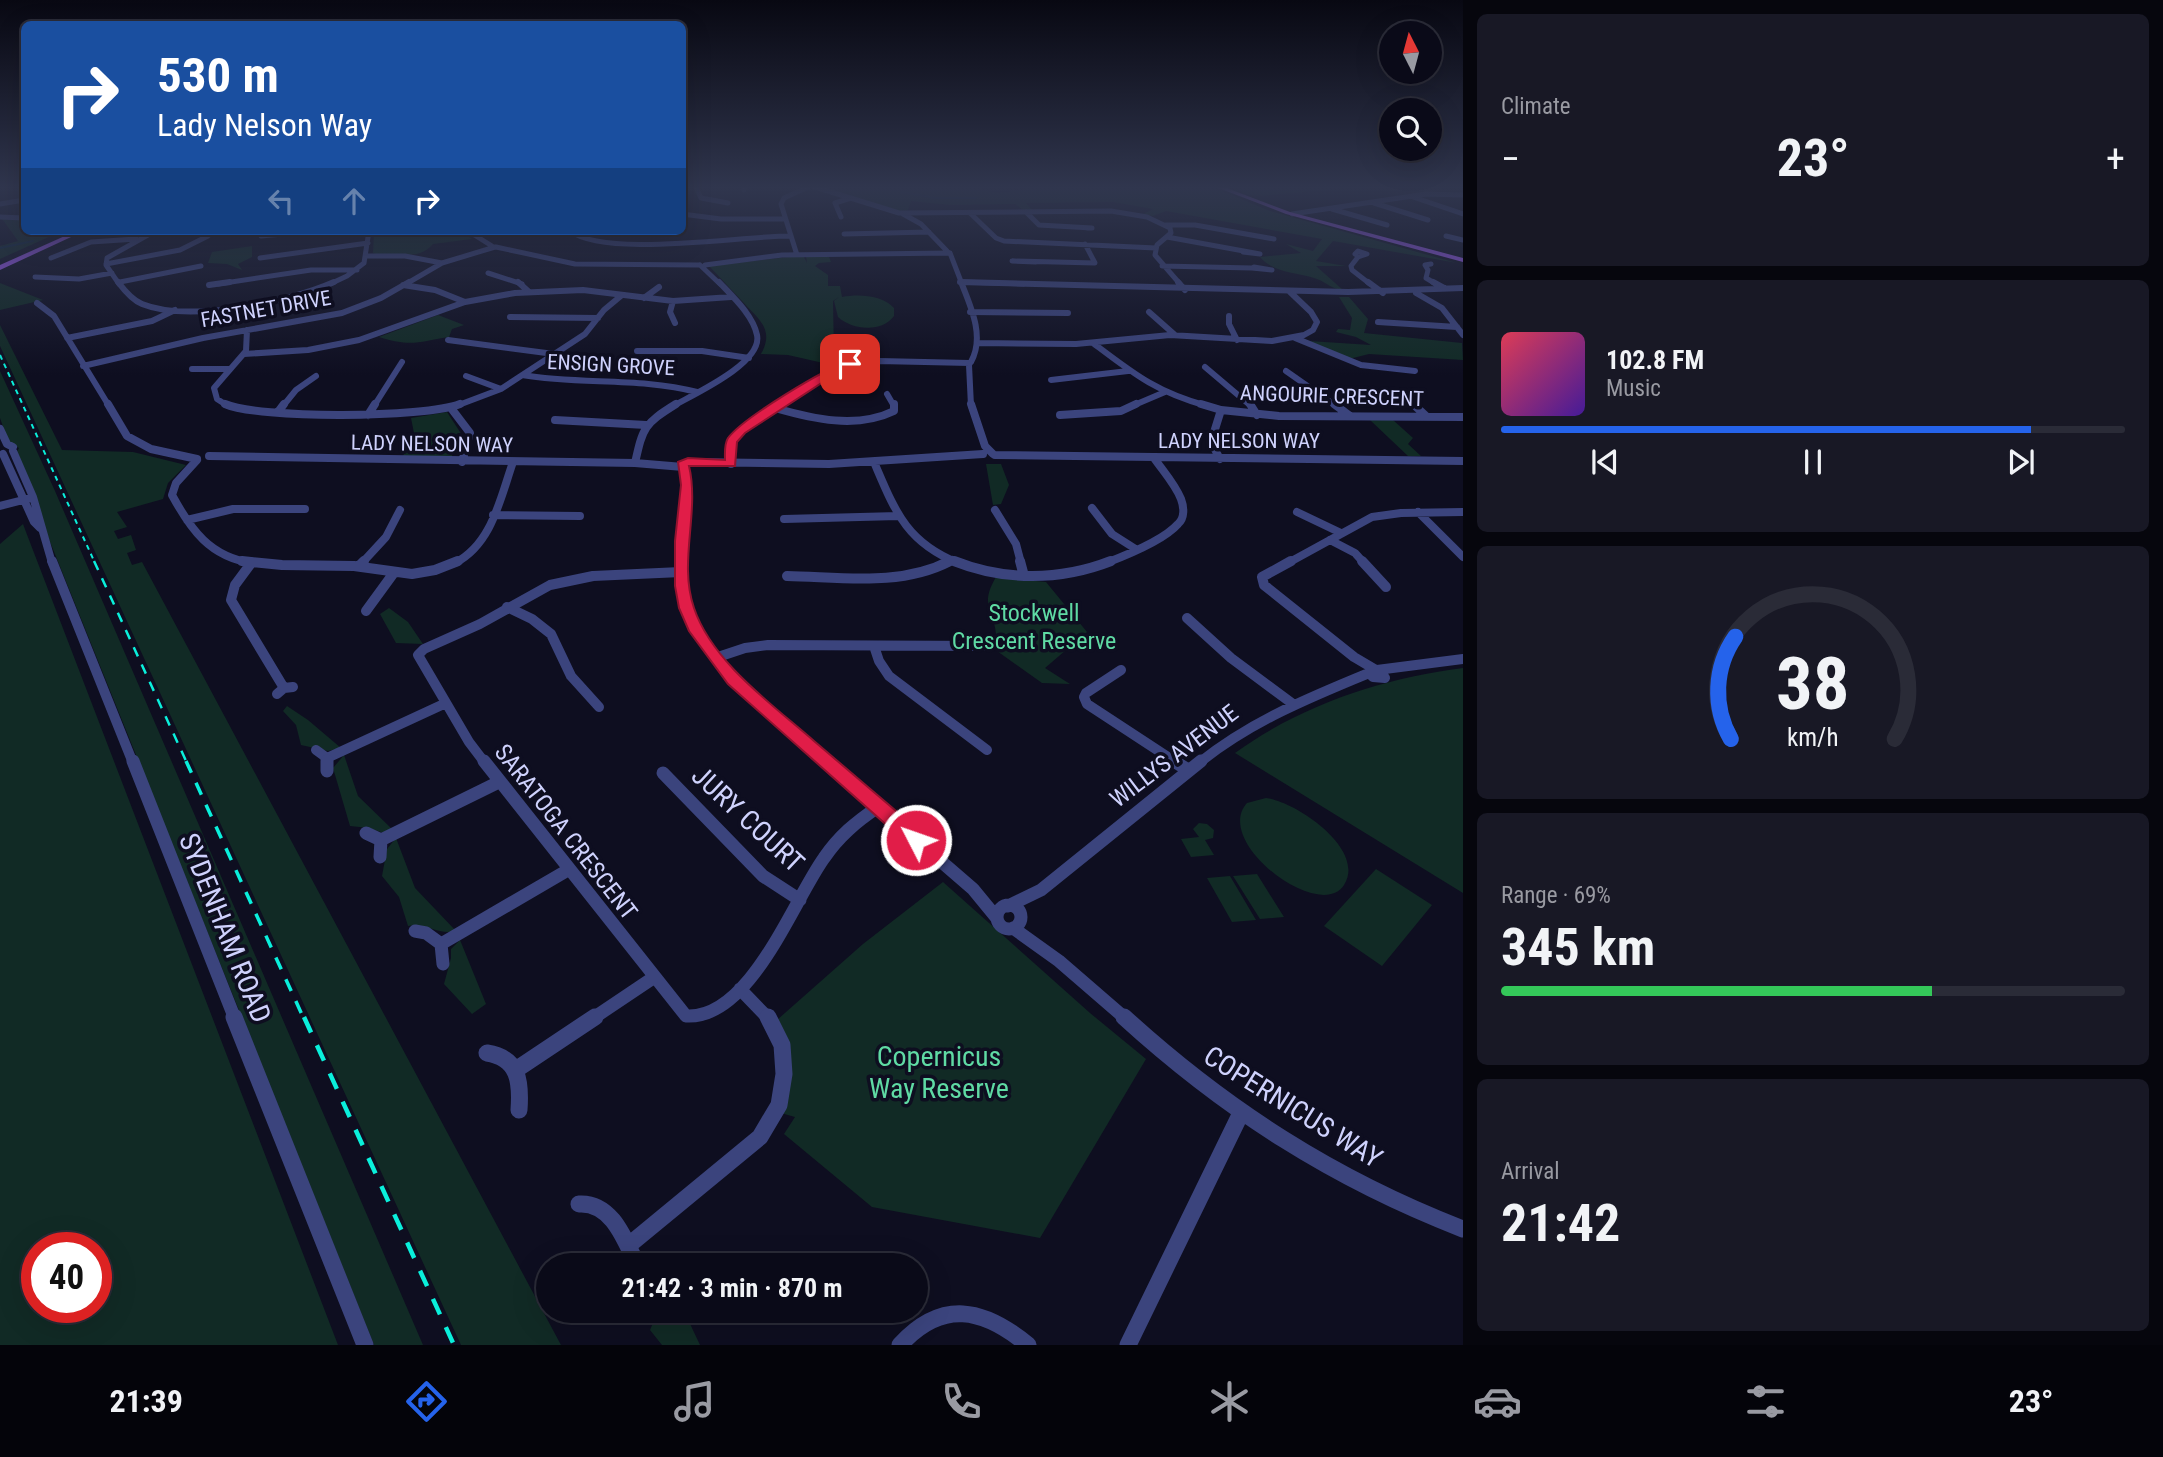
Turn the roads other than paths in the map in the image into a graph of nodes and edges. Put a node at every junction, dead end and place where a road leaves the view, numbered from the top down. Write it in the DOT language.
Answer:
graph roads {
  1 [pos="1156,249"];
  2 [pos="32,250"];
  3 [pos="38,250"];
  4 [pos="71,250"];
  5 [pos="120,250"];
  6 [pos="179,250"];
  7 [pos="319,250"];
  8 [pos="367,250"];
  9 [pos="482,250"];
  10 [pos="505,250"];
  11 [pos="795,250"];
  12 [pos="1088,250"];
  13 [pos="1232,250"];
  14 [pos="1433,250"];
  15 [pos="945,252"];
  16 [pos="1243,252"];
  17 [pos="797,255"];
  18 [pos="367,256"];
  19 [pos="1358,257"];
  20 [pos="51,258"];
  21 [pos="260,258"];
  22 [pos="1463,258"];
  23 [pos="1036,262"];
  24 [pos="442,263"];
  25 [pos="106,264"];
  26 [pos="702,265"];
  27 [pos="0,266"];
  28 [pos="201,266"];
  29 [pos="1162,266"];
  30 [pos="1252,268"];
  31 [pos="357,270"];
  32 [pos="1428,270"];
  33 [pos="112,273"];
  34 [pos="488,273"];
  35 [pos="35,277"];
  36 [pos="120,282"];
  37 [pos="964,283"];
  38 [pos="209,285"];
  39 [pos="403,285"];
  40 [pos="659,287"];
  41 [pos="1181,288"];
  42 [pos="1463,290"];
  43 [pos="528,291"];
  44 [pos="1450,291"];
  45 [pos="1290,292"];
  46 [pos="1416,293"];
  47 [pos="1384,294"];
  48 [pos="622,295"];
  49 [pos="731,297"];
  50 [pos="644,298"];
  51 [pos="673,301"];
  52 [pos="465,302"];
  53 [pos="37,303"];
  54 [pos="175,310"];
  55 [pos="971,312"];
  56 [pos="1149,312"];
  57 [pos="1068,313"];
  58 [pos="1229,316"];
  59 [pos="1450,316"];
  60 [pos="510,317"];
  61 [pos="1463,317"];
  62 [pos="598,318"];
  63 [pos="1378,322"];
  64 [pos="675,323"];
  65 [pos="1457,327"];
  66 [pos="247,330"];
  67 [pos="1175,335"];
  68 [pos="1463,335"];
  69 [pos="67,338"];
  70 [pos="1295,338"];
  71 [pos="1237,340"];
  72 [pos="448,341"];
  73 [pos="979,343"];
  74 [pos="1093,343"];
  75 [pos="637,351"];
  76 [pos="244,354"];
  77 [pos="554,354"];
  78 [pos="749,358"];
  79 [pos="402,362"];
  80 [pos="972,364"];
  81 [pos="83,366"];
  82 [pos="1205,367"];
  83 [pos="192,369"];
  84 [pos="230,369"];
  85 [pos="1128,371"];
  86 [pos="1286,371"];
  87 [pos="1415,371"];
  88 [pos="522,375"];
  89 [pos="316,376"];
  90 [pos="466,376"];
  91 [pos="1051,380"];
  92 [pos="500,389"];
  93 [pos="698,392"];
  94 [pos="1165,393"];
  95 [pos="887,394"];
  96 [pos="1407,396"];
  97 [pos="451,408"];
  98 [pos="775,408"];
  99 [pos="1221,410"];
  100 [pos="278,412"];
  101 [pos="368,415"];
  102 [pos="1060,415"];
  103 [pos="1257,415"];
  104 [pos="1350,416"];
  105 [pos="1427,416"];
  106 [pos="1463,417"];
  107 [pos="555,420"];
  108 [pos="646,425"];
  109 [pos="0,429"];
  110 [pos="4,440"];
  111 [pos="13,449"];
  112 [pos="1,452"];
  113 [pos="989,455"];
  114 [pos="1154,458"];
  115 [pos="203,459"];
  116 [pos="1220,459"];
  117 [pos="1463,461"];
  118 [pos="460,462"];
  119 [pos="513,462"];
  120 [pos="874,462"];
  121 [pos="635,463"];
  122 [pos="731,464"];
  123 [pos="689,466"];
  124 [pos="29,498"];
  125 [pos="0,506"];
  126 [pos="1092,508"];
  127 [pos="305,509"];
  128 [pos="400,510"];
  129 [pos="995,510"];
  130 [pos="1297,512"];
  131 [pos="1418,512"];
  132 [pos="1463,512"];
  133 [pos="493,515"];
  134 [pos="580,516"];
  135 [pos="898,516"];
  136 [pos="784,519"];
  137 [pos="187,520"];
  138 [pos="1341,533"];
  139 [pos="1330,540"];
  140 [pos="1133,548"];
  141 [pos="1463,557"];
  142 [pos="952,559"];
  143 [pos="253,562"];
  144 [pos="359,566"];
  145 [pos="681,572"];
  146 [pos="393,574"];
  147 [pos="787,576"];
  148 [pos="1024,576"];
  149 [pos="1386,587"];
  150 [pos="507,607"];
  151 [pos="366,611"];
  152 [pos="1187,618"];
  153 [pos="874,646"];
  154 [pos="989,646"];
  155 [pos="715,658"];
  156 [pos="1463,659"];
  157 [pos="1121,670"];
  158 [pos="1376,673"];
  159 [pos="284,690"];
  160 [pos="446,703"];
  161 [pos="1293,704"];
  162 [pos="599,707"];
  163 [pos="316,750"];
  164 [pos="988,751"];
  165 [pos="1188,770"];
  166 [pos="663,773"];
  167 [pos="499,782"];
  168 [pos="878,807"];
  169 [pos="366,833"];
  170 [pos="381,841"];
  171 [pos="380,857"];
  172 [pos="568,870"];
  173 [pos="1041,890"];
  174 [pos="800,900"];
  175 [pos="1002,909"];
  176 [pos="1019,922"];
  177 [pos="415,931"];
  178 [pos="442,944"];
  179 [pos="443,964"];
  180 [pos="653,978"];
  181 [pos="740,989"];
  182 [pos="487,1053"];
  183 [pos="517,1069"];
  184 [pos="519,1110"];
  185 [pos="1241,1113"];
  186 [pos="579,1204"];
  187 [pos="1463,1229"];
  188 [pos="629,1245"];
  189 [pos="632,1253"];
  190 [pos="365,1345"];
  191 [pos="900,1345"];
  192 [pos="1028,1345"];
  193 [pos="1128,1345"];
  1 -- 29 [label="street"];
  2 -- 27 [label="main road"];
  3 -- 27 [label="main road"];
  4 -- 20 [label="street"];
  5 -- 25 [label="street"];
  6 -- 25 [label="street"];
  7 -- 21 [label="street"];
  8 -- 18 [label="street"];
  9 -- 24 [label="street, FASTNET DRIVE"];
  10 -- 26 [label="street"];
  11 -- 17 [label="street"];
  12 -- 23 [label="street"];
  13 -- 16 [label="street"];
  14 -- 22 [label="main road"];
  15 -- 17 [label="street"];
  15 -- 37 [label="street"];
  17 -- 26 [label="street"];
  18 -- 24 [label="street"];
  18 -- 31 [label="street"];
  19 -- 47 [label="street"];
  24 -- 39 [label="street, FASTNET DRIVE"];
  25 -- 33 [label="street"];
  26 -- 49 [label="street"];
  28 -- 36 [label="street"];
  29 -- 30 [label="street"];
  29 -- 41 [label="street"];
  31 -- 38 [label="street"];
  31 -- 54 [label="street"];
  32 -- 44 [label="street"];
  33 -- 35 [label="street"];
  33 -- 36 [label="street"];
  34 -- 43 [label="street"];
  36 -- 54 [label="street"];
  37 -- 41 [label="street"];
  37 -- 55 [label="street"];
  39 -- 52 [label="street"];
  39 -- 66 [label="street, FASTNET DRIVE"];
  40 -- 50 [label="street"];
  41 -- 45 [label="street"];
  42 -- 44 [label="street"];
  43 -- 48 [label="street"];
  43 -- 52 [label="street"];
  44 -- 46 [label="street"];
  45 -- 47 [label="street"];
  45 -- 70 [label="street"];
  46 -- 47 [label="street"];
  46 -- 59 [label="street"];
  48 -- 50 [label="street"];
  48 -- 62 [label="street"];
  49 -- 51 [label="street"];
  49 -- 78 [label="street"];
  50 -- 51 [label="street"];
  51 -- 64 [label="street"];
  52 -- 76 [label="street"];
  53 -- 69 [label="street, LADY NELSON WAY"];
  54 -- 69 [label="street"];
  55 -- 57 [label="street"];
  55 -- 73 [label="street"];
  56 -- 67 [label="street"];
  58 -- 71 [label="street"];
  59 -- 61 [label="street"];
  59 -- 65 [label="street"];
  60 -- 62 [label="street"];
  62 -- 77 [label="street"];
  63 -- 65 [label="street"];
  65 -- 68 [label="street"];
  66 -- 76 [label="street"];
  66 -- 81 [label="street, FASTNET DRIVE"];
  67 -- 71 [label="street"];
  67 -- 74 [label="street"];
  69 -- 81 [label="street, LADY NELSON WAY"];
  70 -- 71 [label="street"];
  70 -- 87 [label="street"];
  72 -- 77 [label="street"];
  73 -- 74 [label="street"];
  73 -- 80 [label="street"];
  74 -- 85 [label="street, ANGOURIE CRESCENT"];
  75 -- 78 [label="street"];
  76 -- 84 [label="street"];
  77 -- 88 [label="street"];
  78 -- 93 [label="street"];
  79 -- 101 [label="street"];
  80 -- 98 [label="street"];
  80 -- 113 [label="street"];
  81 -- 115 [label="street, LADY NELSON WAY"];
  82 -- 103 [label="street"];
  83 -- 84 [label="street"];
  84 -- 100 [label="street"];
  85 -- 91 [label="street"];
  85 -- 94 [label="street, ANGOURIE CRESCENT"];
  86 -- 104 [label="street"];
  88 -- 92 [label="street"];
  88 -- 93 [label="street, ENSIGN GROVE"];
  89 -- 100 [label="street"];
  90 -- 92 [label="street"];
  92 -- 97 [label="street"];
  93 -- 108 [label="street"];
  94 -- 99 [label="street, ANGOURIE CRESCENT"];
  94 -- 102 [label="street"];
  95 -- 98 [label="street"];
  96 -- 105 [label="street"];
  97 -- 101 [label="street"];
  97 -- 118 [label="street"];
  98 -- 122 [label="street"];
  99 -- 103 [label="street, ANGOURIE CRESCENT"];
  99 -- 116 [label="street"];
  100 -- 101 [label="street"];
  103 -- 104 [label="street, ANGOURIE CRESCENT"];
  104 -- 105 [label="street, ANGOURIE CRESCENT"];
  105 -- 106 [label="street, ANGOURIE CRESCENT"];
  107 -- 108 [label="street"];
  108 -- 121 [label="street"];
  109 -- 110 [label="street"];
  110 -- 111 [label="street, SYDENHAM ROAD"];
  110 -- 112 [label="street"];
  111 -- 112 [label="street"];
  111 -- 124 [label="street, SYDENHAM ROAD"];
  112 -- 124 [label="street, SYDENHAM ROAD"];
  113 -- 114 [label="street, LADY NELSON WAY"];
  113 -- 120 [label="street, LADY NELSON WAY"];
  114 -- 116 [label="street, LADY NELSON WAY"];
  114 -- 140 [label="street"];
  115 -- 118 [label="street, LADY NELSON WAY"];
  115 -- 137 [label="street"];
  116 -- 117 [label="street, LADY NELSON WAY"];
  118 -- 119 [label="street, LADY NELSON WAY"];
  119 -- 121 [label="street, LADY NELSON WAY"];
  119 -- 133 [label="street"];
  120 -- 122 [label="street, LADY NELSON WAY"];
  120 -- 135 [label="street"];
  121 -- 123 [label="street, LADY NELSON WAY"];
  122 -- 123 [label="street, LADY NELSON WAY"];
  123 -- 145 [label="street"];
  124 -- 125 [label="street"];
  124 -- 190 [label="street, SYDENHAM ROAD"];
  126 -- 140 [label="street"];
  127 -- 137 [label="street"];
  128 -- 144 [label="street"];
  129 -- 148 [label="street"];
  130 -- 138 [label="street"];
  131 -- 132 [label="street"];
  131 -- 138 [label="street"];
  131 -- 141 [label="street"];
  133 -- 134 [label="street"];
  133 -- 146 [label="street"];
  135 -- 136 [label="street"];
  135 -- 142 [label="street"];
  137 -- 143 [label="street"];
  138 -- 139 [label="street"];
  139 -- 149 [label="street"];
  139 -- 158 [label="street"];
  140 -- 148 [label="street"];
  142 -- 147 [label="street"];
  142 -- 148 [label="street"];
  143 -- 144 [label="street"];
  143 -- 159 [label="street"];
  144 -- 146 [label="street"];
  145 -- 150 [label="street, SARATOGA CRESCENT"];
  145 -- 155 [label="street"];
  146 -- 151 [label="street"];
  150 -- 160 [label="street, SARATOGA CRESCENT"];
  150 -- 162 [label="street"];
  152 -- 161 [label="street"];
  153 -- 154 [label="street"];
  153 -- 155 [label="street"];
  153 -- 164 [label="street"];
  155 -- 168 [label="street"];
  156 -- 158 [label="street, WILLYS AVENUE"];
  157 -- 165 [label="street"];
  158 -- 161 [label="street, WILLYS AVENUE"];
  160 -- 163 [label="street"];
  160 -- 167 [label="street, SARATOGA CRESCENT"];
  161 -- 165 [label="street, WILLYS AVENUE"];
  165 -- 173 [label="street, WILLYS AVENUE"];
  166 -- 174 [label="street, JURY COURT"];
  167 -- 170 [label="street"];
  167 -- 172 [label="street, SARATOGA CRESCENT"];
  168 -- 174 [label="street, SARATOGA CRESCENT"];
  168 -- 175 [label="street"];
  169 -- 170 [label="street"];
  170 -- 171 [label="street"];
  172 -- 178 [label="street"];
  172 -- 180 [label="street, SARATOGA CRESCENT"];
  173 -- 175 [label="street, WILLYS AVENUE"];
  173 -- 176 [label="street, WILLYS AVENUE"];
  174 -- 181 [label="street, SARATOGA CRESCENT"];
  175 -- 176 [label="street, COPERNICUS WAY"];
  176 -- 185 [label="street, COPERNICUS WAY"];
  177 -- 178 [label="street"];
  178 -- 179 [label="street"];
  180 -- 181 [label="street, SARATOGA CRESCENT"];
  180 -- 183 [label="street"];
  181 -- 188 [label="street"];
  182 -- 183 [label="street"];
  183 -- 184 [label="street"];
  185 -- 187 [label="street, COPERNICUS WAY"];
  185 -- 193 [label="street"];
  186 -- 188 [label="street"];
  188 -- 189 [label="street"];
  191 -- 192 [label="street"];
}
